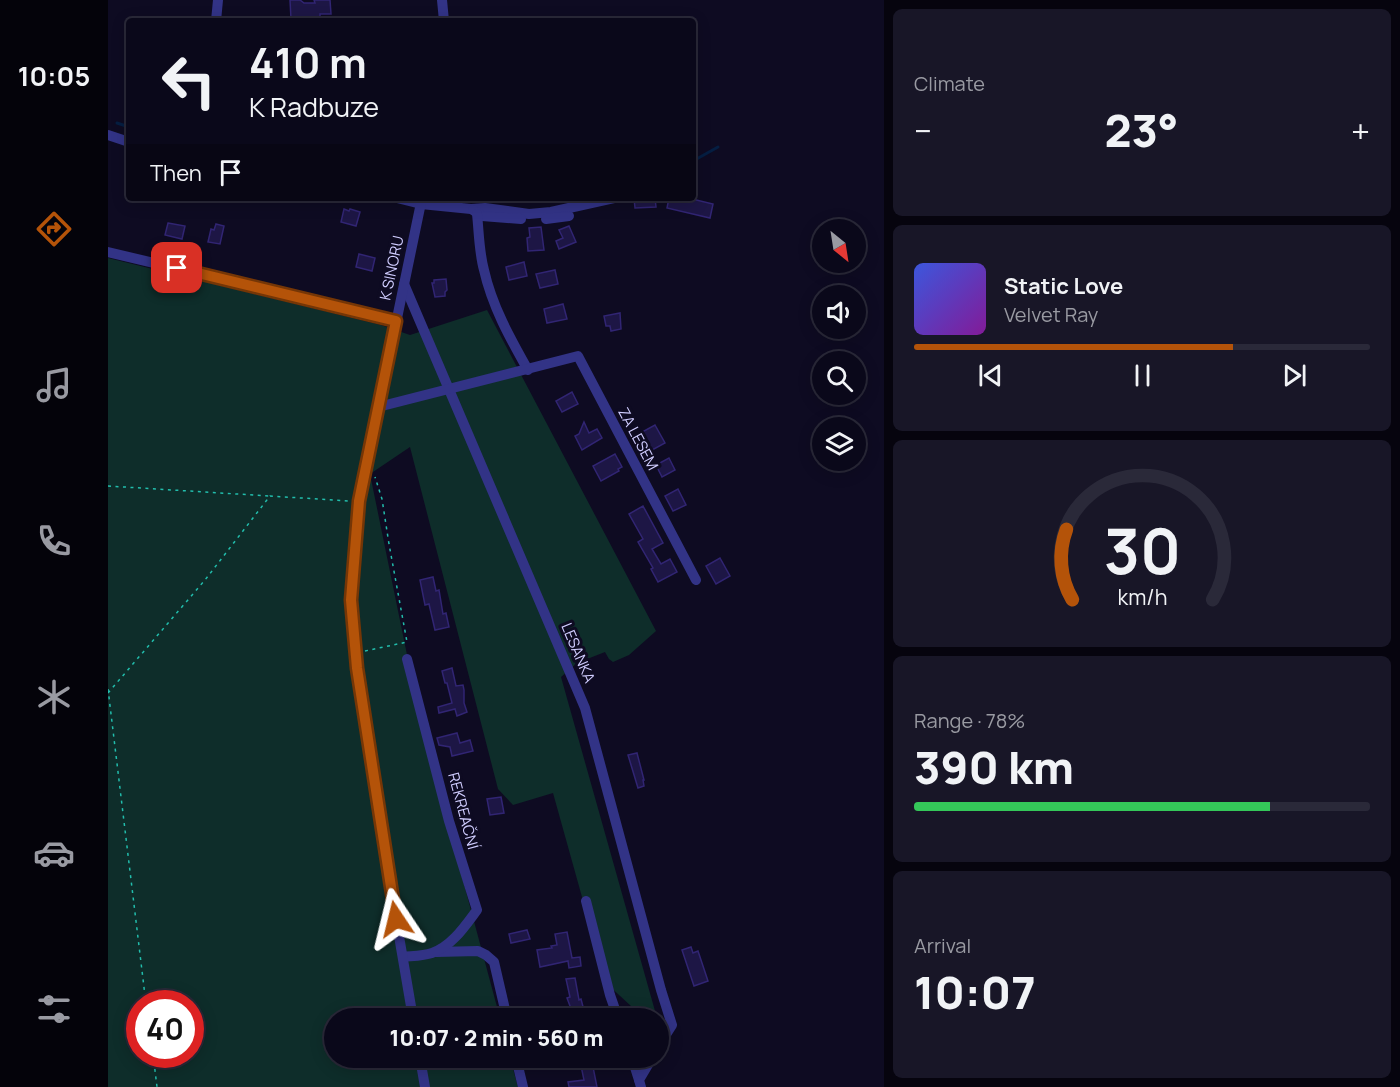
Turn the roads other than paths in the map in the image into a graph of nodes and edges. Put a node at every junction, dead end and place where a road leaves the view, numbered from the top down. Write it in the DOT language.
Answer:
graph roads {
  1 [pos="218,0"];
  2 [pos="442,0"];
  3 [pos="216,18"];
  4 [pos="444,18"];
  5 [pos="108,135"];
  6 [pos="126,141"];
  7 [pos="421,201"];
  8 [pos="601,201"];
  9 [pos="474,211"];
  10 [pos="569,216"];
  11 [pos="108,252"];
  12 [pos="404,284"];
  13 [pos="396,321"];
  14 [pos="528,370"];
  15 [pos="449,390"];
  16 [pos="378,407"];
  17 [pos="696,580"];
  18 [pos="407,659"];
  19 [pos="586,901"];
  20 [pos="433,953"];
  21 [pos="403,957"];
  22 [pos="411,1008"];
  23 [pos="505,1008"];
  24 [pos="615,1008"];
  25 [pos="667,1008"];
  26 [pos="669,1015"];
  27 [pos="669,1030"];
  28 [pos="422,1068"];
  29 [pos="518,1068"];
  30 [pos="635,1068"];
  31 [pos="647,1068"];
  32 [pos="640,1083"];
  33 [pos="425,1087"];
  34 [pos="523,1087"];
  1 -- 3 [label="street"];
  2 -- 4 [label="street"];
  5 -- 6 [label="street"];
  7 -- 9 [label="street"];
  7 -- 12 [label="street, K SINORU"];
  8 -- 9 [label="street"];
  9 -- 10 [label="street"];
  9 -- 14 [label="street"];
  11 -- 13 [label="street"];
  12 -- 13 [label="street, K SINORU"];
  12 -- 15 [label="street, LESANKA"];
  13 -- 16 [label="street, K SINORU"];
  14 -- 15 [label="street, ZA LESEM"];
  14 -- 17 [label="street, ZA LESEM"];
  15 -- 16 [label="street, ZA LESEM"];
  15 -- 25 [label="street, LESANKA"];
  16 -- 21 [label="street, K SINORU"];
  18 -- 20 [label="street, REKREAČNÍ"];
  19 -- 24 [label="street"];
  20 -- 21 [label="street, REKREAČNÍ"];
  20 -- 23 [label="street, REKREAČNÍ"];
  21 -- 22 [label="street, K SINORU"];
  26 -- 27 [label="street, LESANKA"];
  28 -- 33 [label="street"];
  29 -- 34 [label="street"];
  30 -- 32 [label="street"];
  31 -- 32 [label="street"];
}
